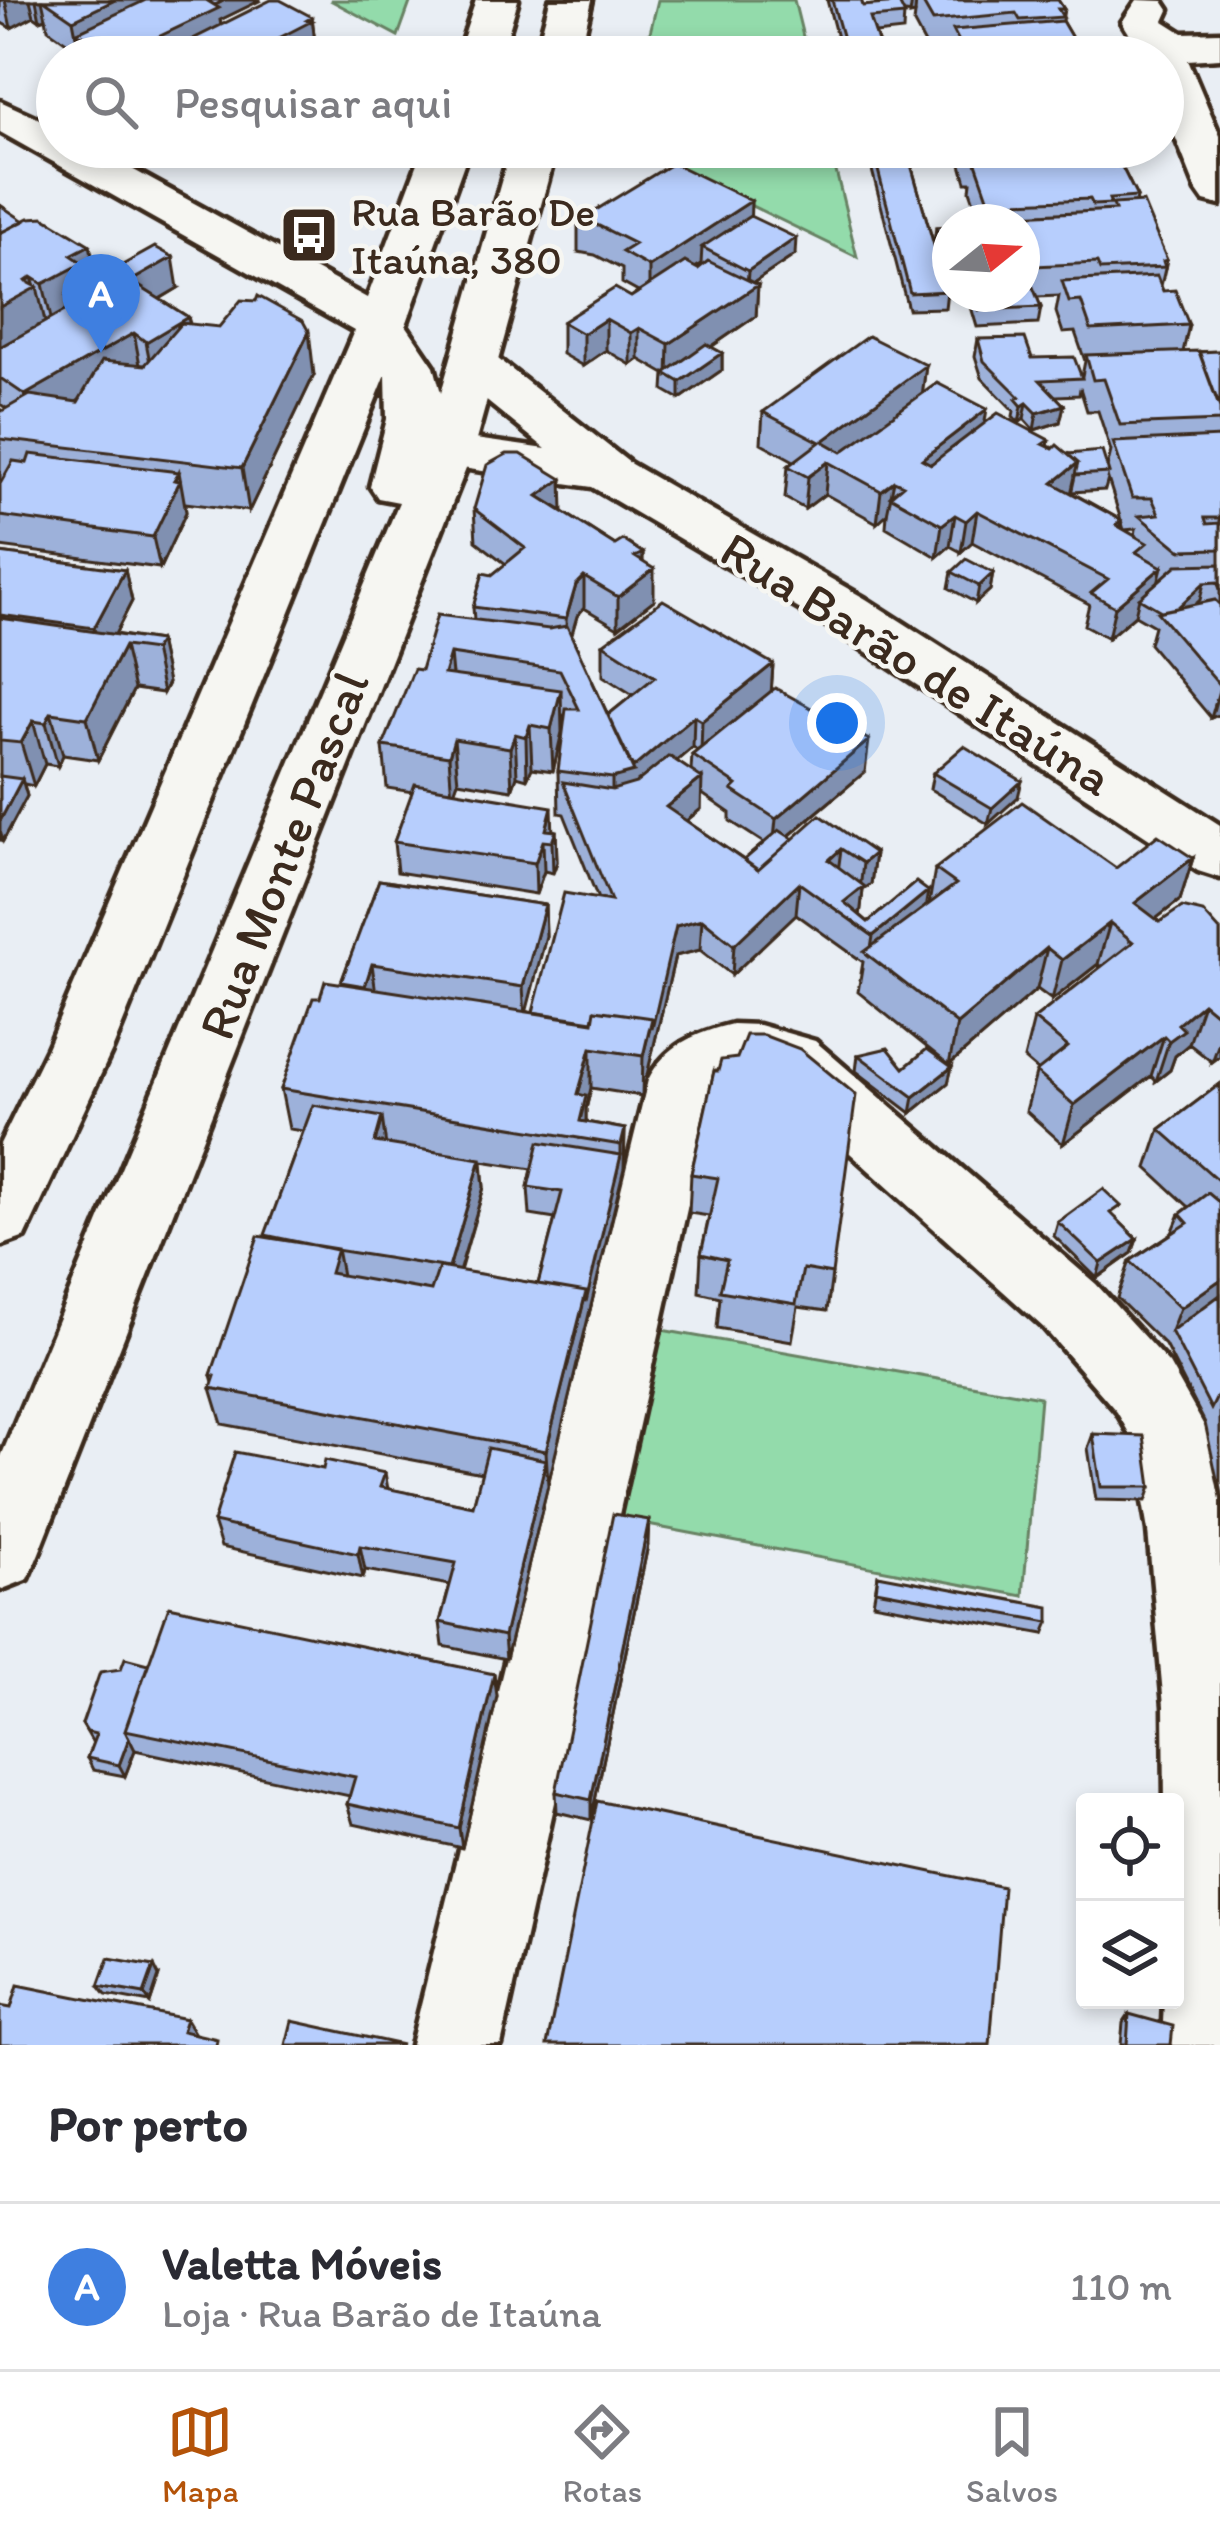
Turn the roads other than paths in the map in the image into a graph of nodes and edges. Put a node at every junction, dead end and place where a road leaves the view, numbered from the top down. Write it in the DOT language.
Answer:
graph roads {
  1 [pos="497,0"];
  2 [pos="571,0"];
  3 [pos="1154,13"];
  4 [pos="486,36"];
  5 [pos="562,36"];
  6 [pos="1176,36"];
  7 [pos="1184,45"];
  8 [pos="1218,46"];
  9 [pos="1184,94"];
  10 [pos="0,114"];
  11 [pos="1220,128"];
  12 [pos="36,134"];
  13 [pos="97,168"];
  14 [pos="439,168"];
  15 [pos="528,168"];
  16 [pos="1220,191"];
  17 [pos="381,326"];
  18 [pos="475,366"];
  19 [pos="447,451"];
  20 [pos="612,476"];
  21 [pos="364,646"];
  22 [pos="1220,854"];
  23 [pos="0,1216"];
  24 [pos="0,1552"];
  25 [pos="456,2045"];
  26 [pos="1207,2045"];
  1 -- 4 [label="main road"];
  2 -- 5 [label="main road"];
  3 -- 6 [label="main road"];
  7 -- 8 [label="main road"];
  8 -- 11 [label="main road"];
  9 -- 16 [label="main road"];
  10 -- 12 [label="main road"];
  13 -- 17 [label="main road"];
  14 -- 17 [label="main road"];
  15 -- 18 [label="main road, Rua Monte Pascal"];
  17 -- 21 [label="main road"];
  17 -- 23 [label="main road"];
  18 -- 19 [label="main road, Rua Monte Pascal"];
  18 -- 20 [label="main road, Rua Barão de Itaúna"];
  19 -- 20 [label="main road, Rua Barão de Itaúna"];
  19 -- 21 [label="main road, Rua Monte Pascal"];
  20 -- 22 [label="main road, Rua Barão de Itaúna"];
  21 -- 24 [label="main road, Rua Monte Pascal"];
  25 -- 26 [label="main road"];
}
